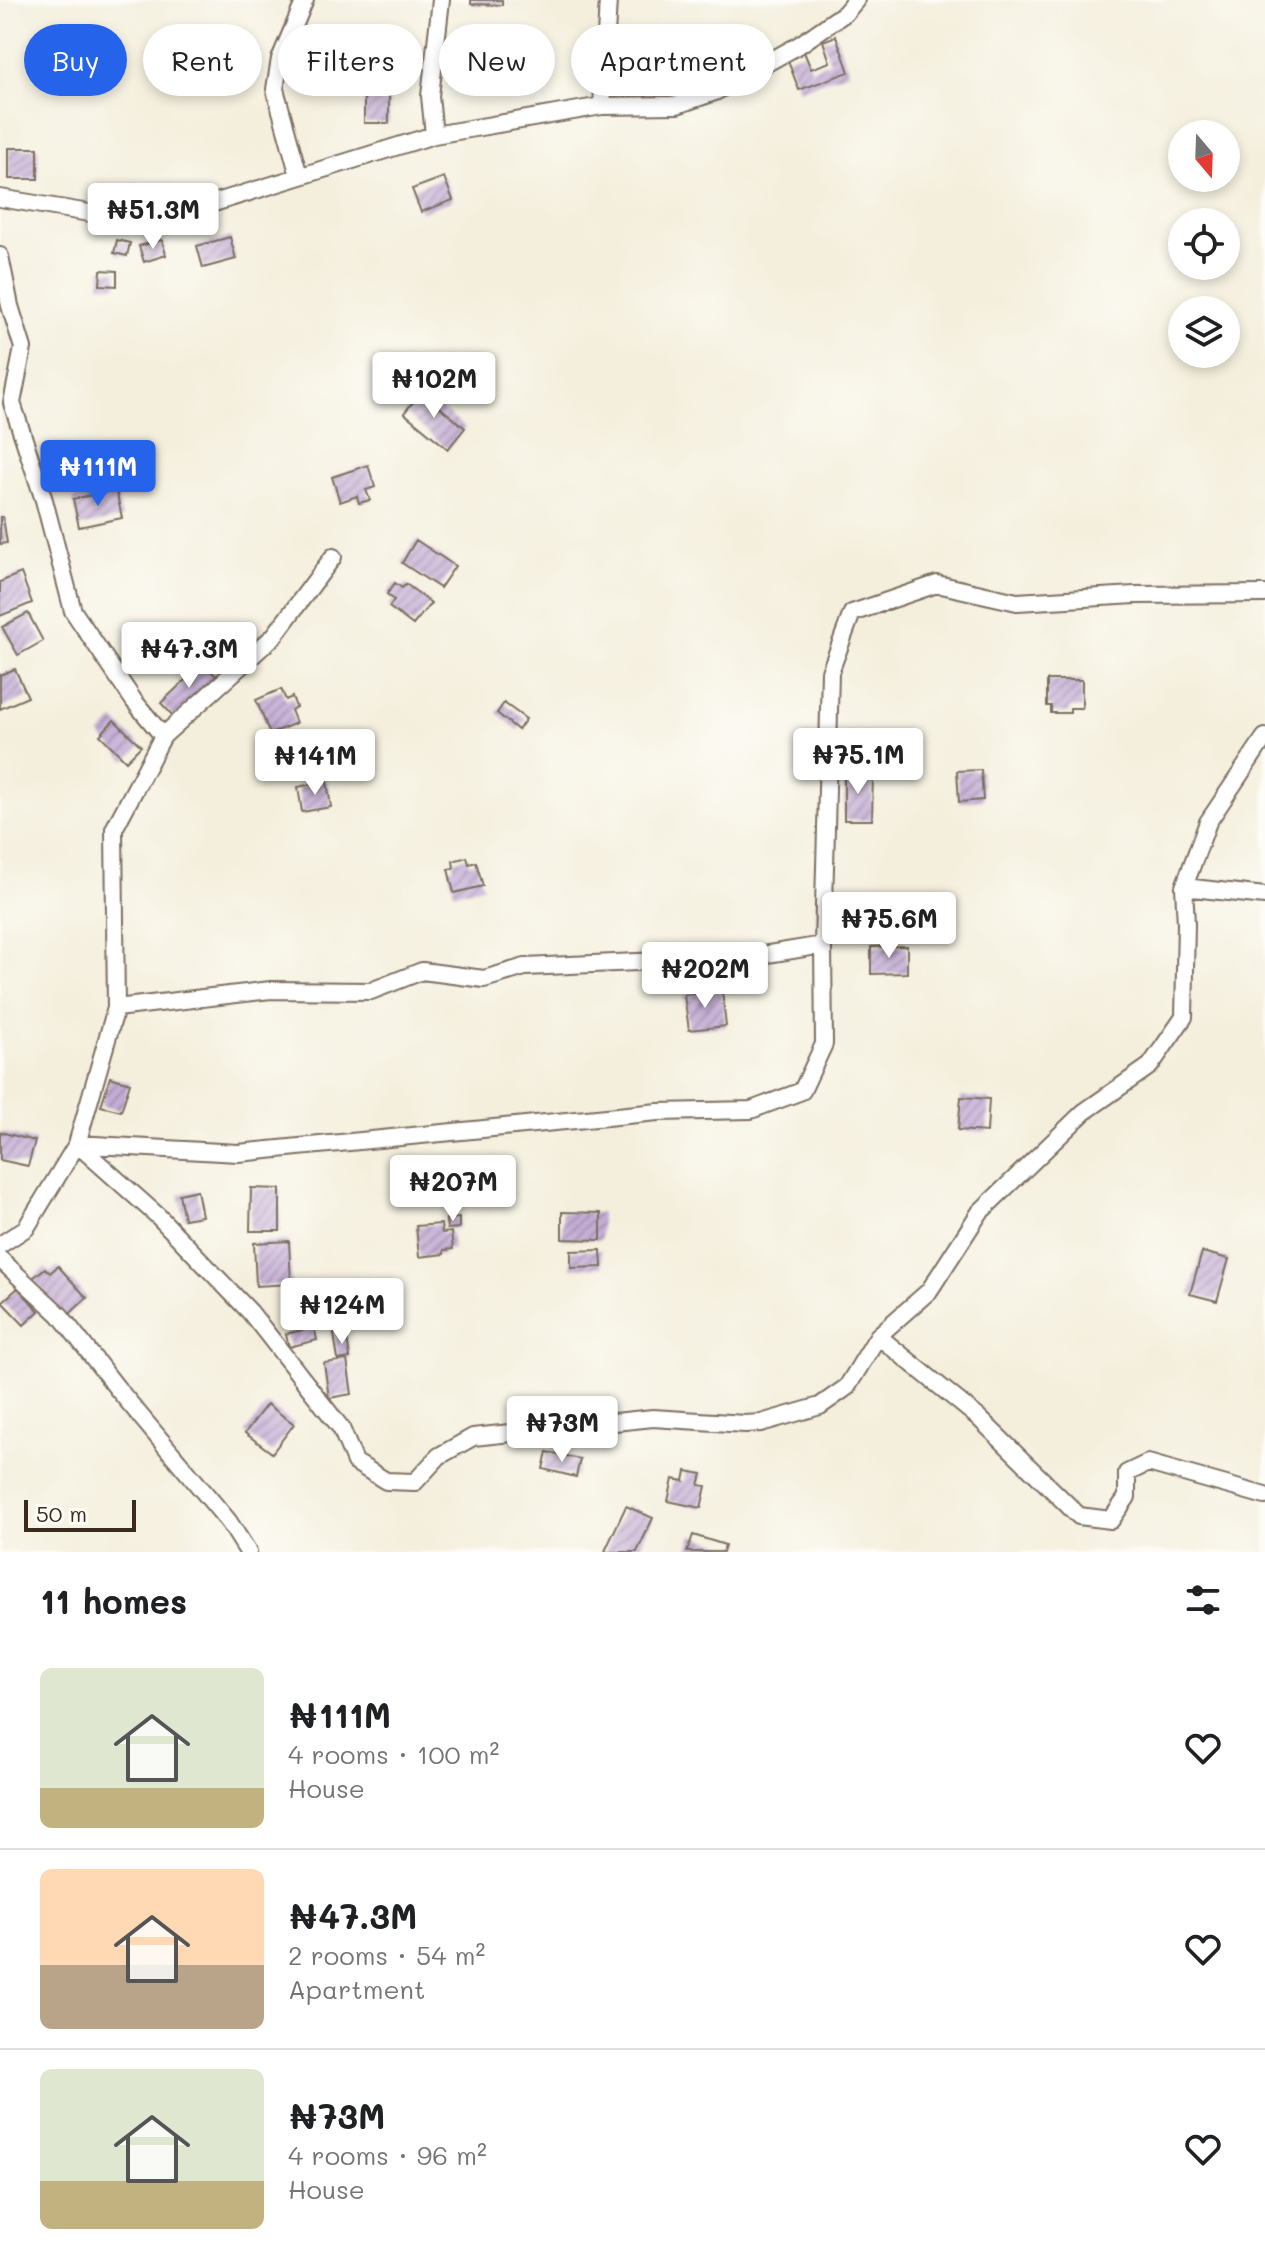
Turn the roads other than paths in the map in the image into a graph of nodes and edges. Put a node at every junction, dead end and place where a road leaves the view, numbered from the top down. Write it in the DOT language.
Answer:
graph roads {
  1 [pos="305,0"];
  2 [pos="441,0"];
  3 [pos="608,0"];
  4 [pos="856,0"];
  5 [pos="602,106"];
  6 [pos="434,135"];
  7 [pos="299,176"];
  8 [pos="0,198"];
  9 [pos="0,256"];
  10 [pos="333,557"];
  11 [pos="1265,594"];
  12 [pos="163,736"];
  13 [pos="1265,737"];
  14 [pos="1184,887"];
  15 [pos="1265,896"];
  16 [pos="823,945"];
  17 [pos="116,1008"];
  18 [pos="77,1144"];
  19 [pos="0,1245"];
  20 [pos="0,1259"];
  21 [pos="878,1336"];
  22 [pos="1265,1496"];
  23 [pos="248,1552"];
  1 -- 7 [label="street"];
  2 -- 6 [label="street"];
  3 -- 5 [label="street"];
  4 -- 5 [label="street"];
  5 -- 6 [label="street"];
  6 -- 7 [label="street"];
  7 -- 8 [label="street"];
  9 -- 12 [label="street"];
  10 -- 12 [label="street"];
  11 -- 16 [label="street"];
  12 -- 17 [label="street"];
  13 -- 14 [label="street"];
  14 -- 15 [label="street"];
  14 -- 21 [label="street"];
  16 -- 17 [label="street"];
  16 -- 18 [label="street"];
  17 -- 18 [label="street"];
  18 -- 19 [label="street"];
  18 -- 21 [label="street"];
  20 -- 23 [label="street"];
  21 -- 22 [label="street"];
}
